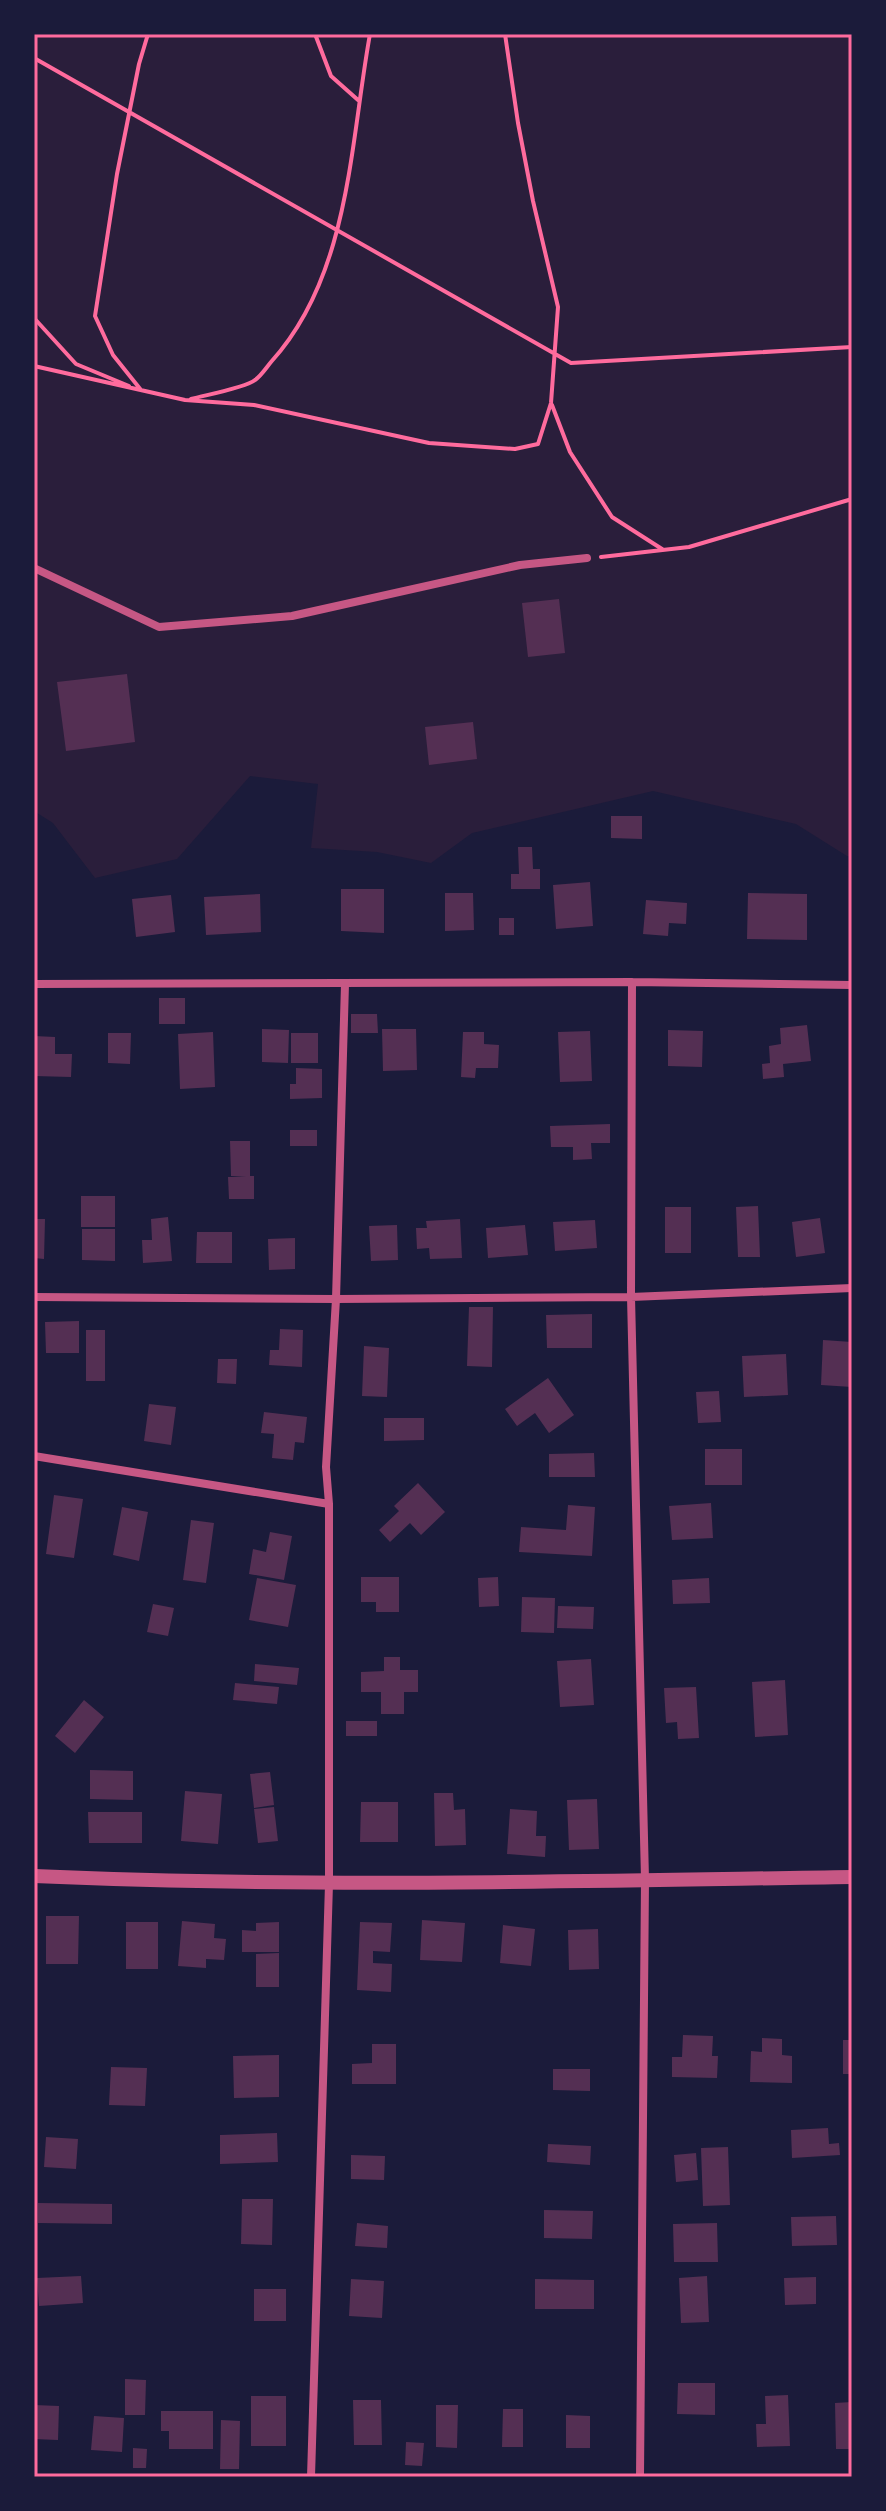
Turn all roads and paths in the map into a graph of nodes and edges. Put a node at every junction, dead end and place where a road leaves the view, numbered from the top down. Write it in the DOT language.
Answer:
graph roads {
  1 [pos="148,34"];
  2 [pos="315,34"];
  3 [pos="370,34"];
  4 [pos="505,34"];
  5 [pos="34,58"];
  6 [pos="359,100"];
  7 [pos="129,112"];
  8 [pos="337,230"];
  9 [pos="34,318"];
  10 [pos="852,347"];
  11 [pos="554,354"];
  12 [pos="34,366"];
  13 [pos="142,392"];
  14 [pos="185,400"];
  15 [pos="551,403"];
  16 [pos="852,499"];
  17 [pos="663,550"];
  18 [pos="587,558"];
  19 [pos="34,568"];
  20 [pos="632,982"];
  21 [pos="34,984"];
  22 [pos="345,984"];
  23 [pos="852,985"];
  24 [pos="852,1288"];
  25 [pos="34,1297"];
  26 [pos="631,1297"];
  27 [pos="336,1299"];
  28 [pos="34,1456"];
  29 [pos="329,1504"];
  30 [pos="34,1876"];
  31 [pos="852,1877"];
  32 [pos="645,1879"];
  33 [pos="329,1884"];
  34 [pos="311,2477"];
  35 [pos="640,2477"];
  1 -- 7 [label="path"];
  2 -- 6 [label="path"];
  3 -- 6 [label="path"];
  4 -- 11 [label="path"];
  5 -- 7 [label="path"];
  6 -- 8 [label="path"];
  7 -- 8 [label="path"];
  7 -- 13 [label="path"];
  8 -- 11 [label="path"];
  8 -- 14 [label="path"];
  9 -- 13 [label="path"];
  10 -- 11 [label="path"];
  11 -- 15 [label="path"];
  12 -- 13 [label="path"];
  13 -- 14 [label="path"];
  14 -- 15 [label="path"];
  15 -- 17 [label="path"];
  16 -- 17 [label="path"];
  17 -- 18 [label="path"];
  18 -- 19 [label="street"];
  20 -- 22 [label="street"];
  20 -- 23 [label="street"];
  20 -- 26 [label="street"];
  21 -- 22 [label="street"];
  22 -- 27 [label="street"];
  24 -- 26 [label="street"];
  25 -- 27 [label="street"];
  26 -- 27 [label="street"];
  26 -- 32 [label="street"];
  27 -- 29 [label="street"];
  28 -- 29 [label="street"];
  29 -- 33 [label="street"];
  30 -- 33 [label="street"];
  31 -- 32 [label="street"];
  32 -- 33 [label="street"];
  32 -- 35 [label="street"];
  33 -- 34 [label="street"];
}
